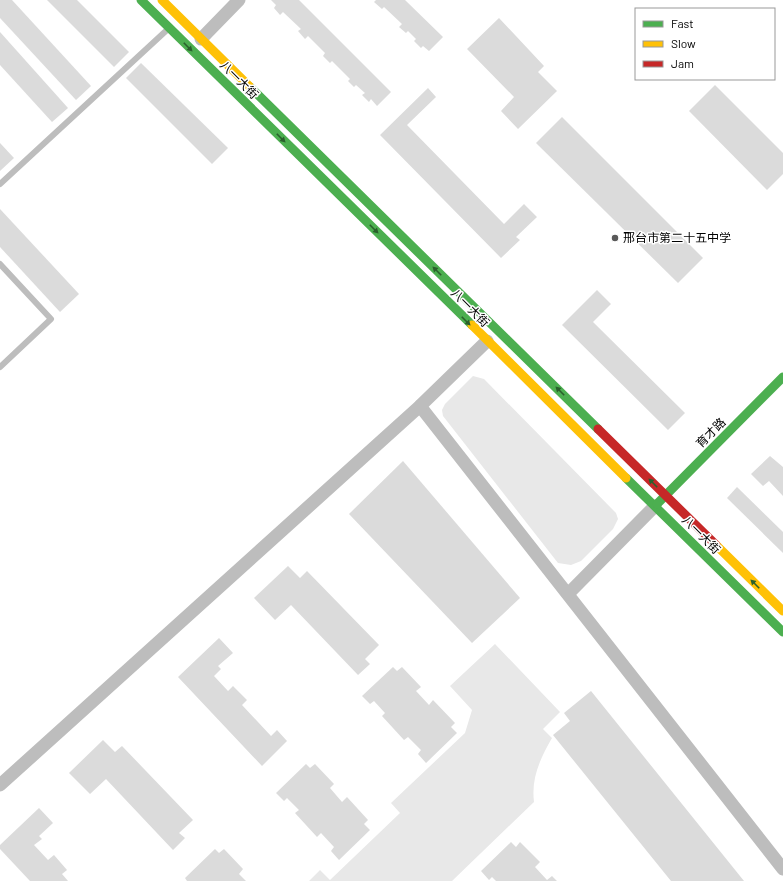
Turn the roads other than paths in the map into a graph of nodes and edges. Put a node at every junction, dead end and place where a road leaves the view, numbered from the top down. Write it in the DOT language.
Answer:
graph roads {
  1 [pos="141,0"];
  2 [pos="162,0"];
  3 [pos="239,0"];
  4 [pos="169,28"];
  5 [pos="201,39"];
  6 [pos="0,184"];
  7 [pos="0,264"];
  8 [pos="486,341"];
  9 [pos="0,367"];
  10 [pos="783,377"];
  11 [pos="420,406"];
  12 [pos="666,496"];
  13 [pos="655,506"];
  14 [pos="568,594"];
  15 [pos="783,611"];
  16 [pos="783,632"];
  17 [pos="0,785"];
  18 [pos="783,869"];
  1 -- 4 [label="street, 八一大街"];
  2 -- 5 [label="street, 八一大街"];
  3 -- 5 [label="street"];
  4 -- 6 [label="lane"];
  4 -- 8 [label="street, 八一大街, one-way"];
  12 -- 5 [label="street, 八一大街, one-way"];
  7 -- 9 [label="lane"];
  8 -- 11 [label="street"];
  8 -- 13 [label="street, 八一大街"];
  10 -- 12 [label="street, 育才路"];
  11 -- 14 [label="street"];
  11 -- 17 [label="street"];
  12 -- 13 [label="street, 育才路"];
  15 -- 12 [label="street, 八一大街, one-way"];
  13 -- 14 [label="street"];
  13 -- 16 [label="street, 八一大街"];
  14 -- 18 [label="street"];
}
